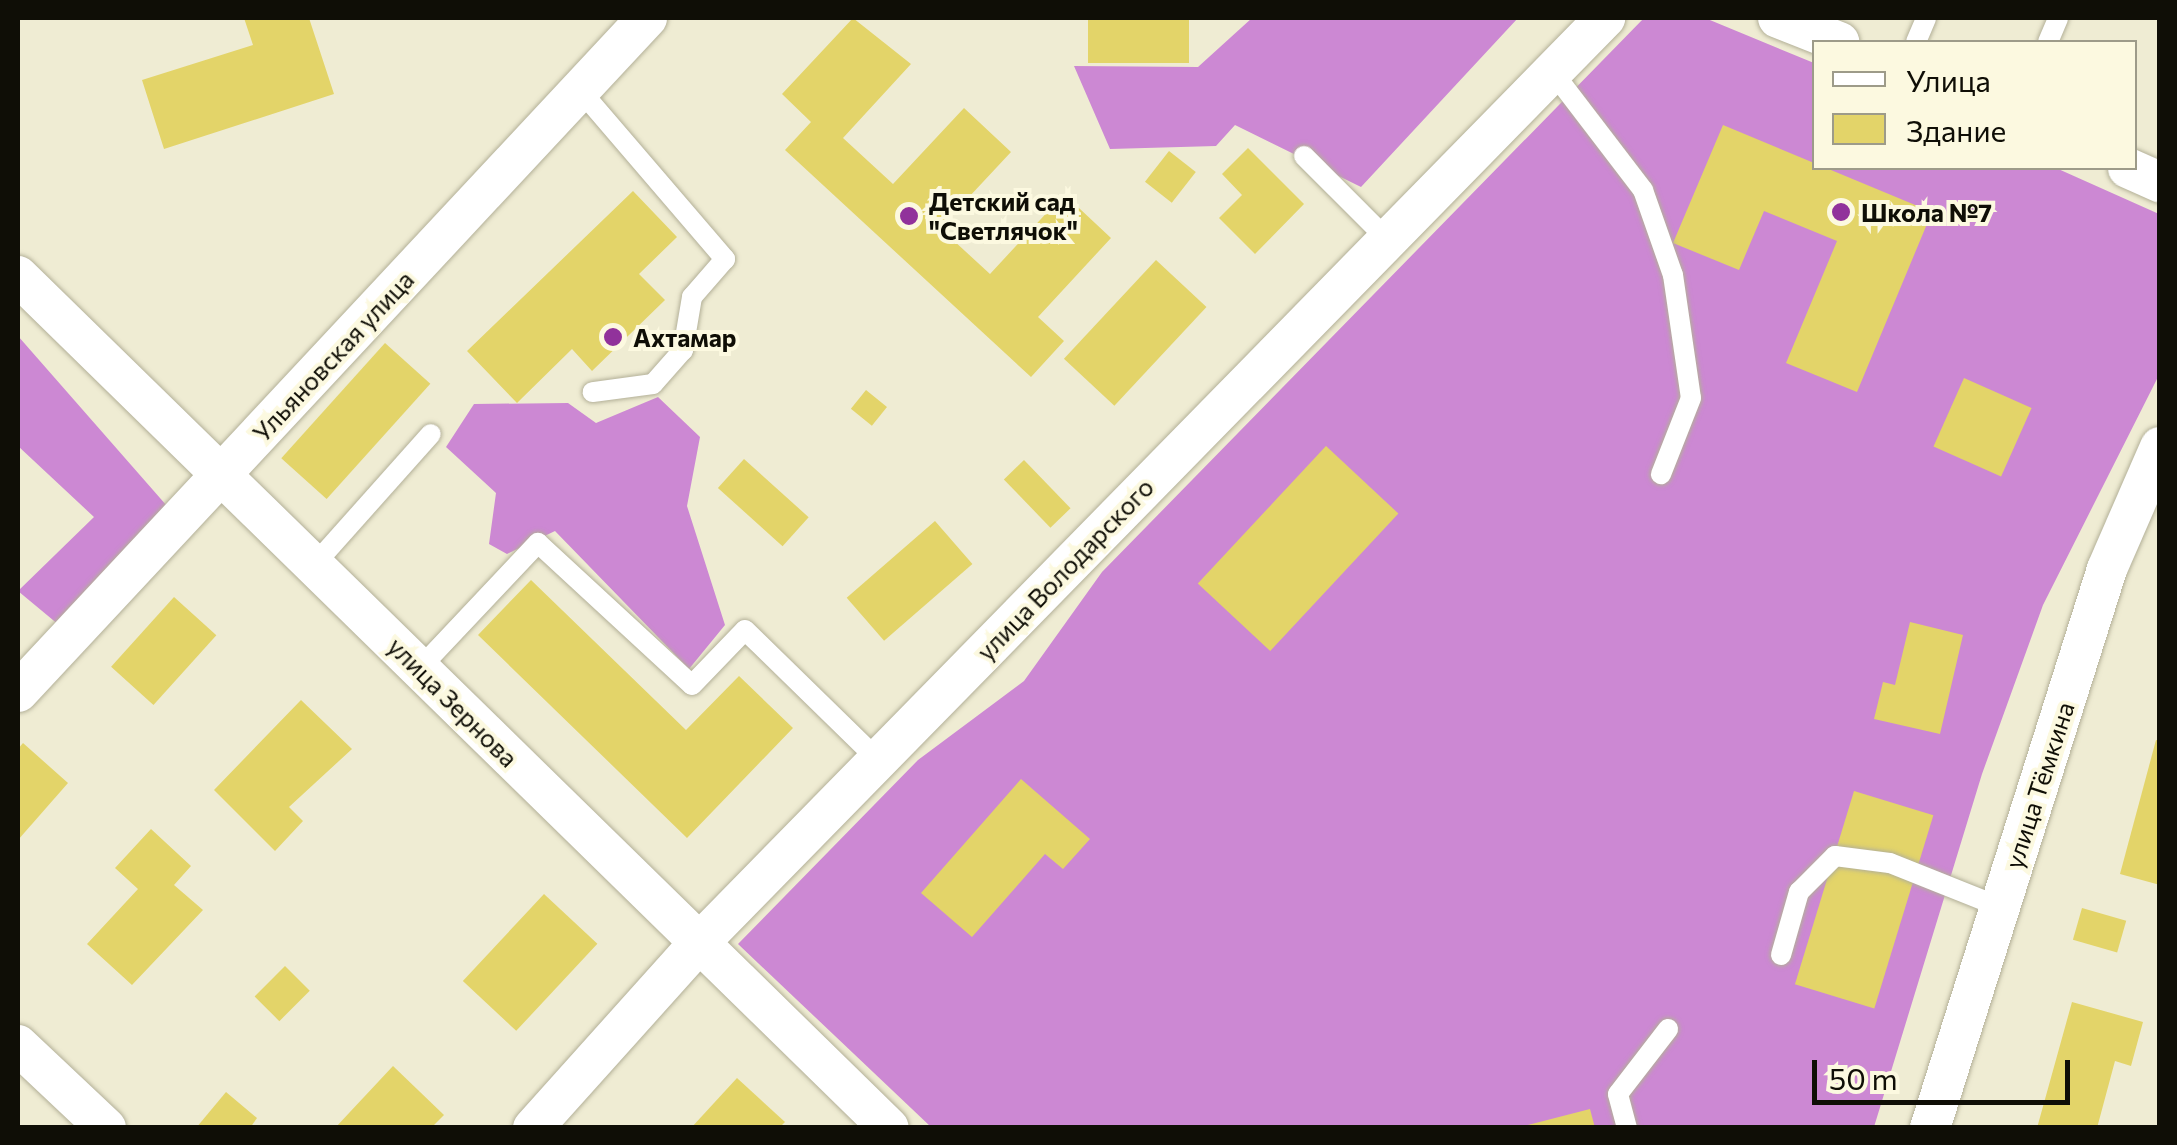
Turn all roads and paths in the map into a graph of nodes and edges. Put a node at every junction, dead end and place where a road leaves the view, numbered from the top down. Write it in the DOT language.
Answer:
graph roads {
  1 [pos="646,18"];
  2 [pos="1604,18"];
  3 [pos="1778,18"];
  4 [pos="1834,40"];
  5 [pos="1552,71"];
  6 [pos="580,90"];
  7 [pos="1304,156"];
  8 [pos="2133,170"];
  9 [pos="2160,182"];
  10 [pos="1387,240"];
  11 [pos="18,276"];
  12 [pos="593,392"];
  13 [pos="431,434"];
  14 [pos="2160,447"];
  15 [pos="224,472"];
  16 [pos="1662,474"];
  17 [pos="315,564"];
  18 [pos="420,668"];
  19 [pos="18,692"];
  20 [pos="878,760"];
  21 [pos="2000,907"];
  22 [pos="697,945"];
  23 [pos="1781,955"];
  24 [pos="1668,1029"];
  25 [pos="18,1045"];
  26 [pos="106,1128"];
  27 [pos="533,1128"];
  28 [pos="889,1128"];
  29 [pos="1626,1128"];
  30 [pos="1930,1128"];
  1 -- 6 [label="street, Ульяновская улица"];
  2 -- 5 [label="street, улица Володарского"];
  3 -- 4 [label="street"];
  5 -- 10 [label="street, улица Володарского"];
  5 -- 16 [label="lane"];
  6 -- 12 [label="lane"];
  6 -- 15 [label="street, Ульяновская улица"];
  7 -- 10 [label="lane"];
  8 -- 9 [label="street"];
  10 -- 20 [label="street, улица Володарского"];
  11 -- 15 [label="street, улица Зернова"];
  13 -- 17 [label="lane"];
  14 -- 21 [label="street, улица Тёмкина"];
  15 -- 17 [label="street, улица Зернова"];
  15 -- 19 [label="street, Ульяновская улица"];
  17 -- 18 [label="street, улица Зернова"];
  18 -- 20 [label="lane"];
  18 -- 22 [label="street, улица Зернова"];
  20 -- 22 [label="street, улица Володарского"];
  21 -- 23 [label="lane"];
  21 -- 30 [label="street, улица Тёмкина"];
  22 -- 27 [label="street, улица Володарского"];
  22 -- 28 [label="street, улица Зернова"];
  24 -- 29 [label="lane"];
  25 -- 26 [label="street"];
}
